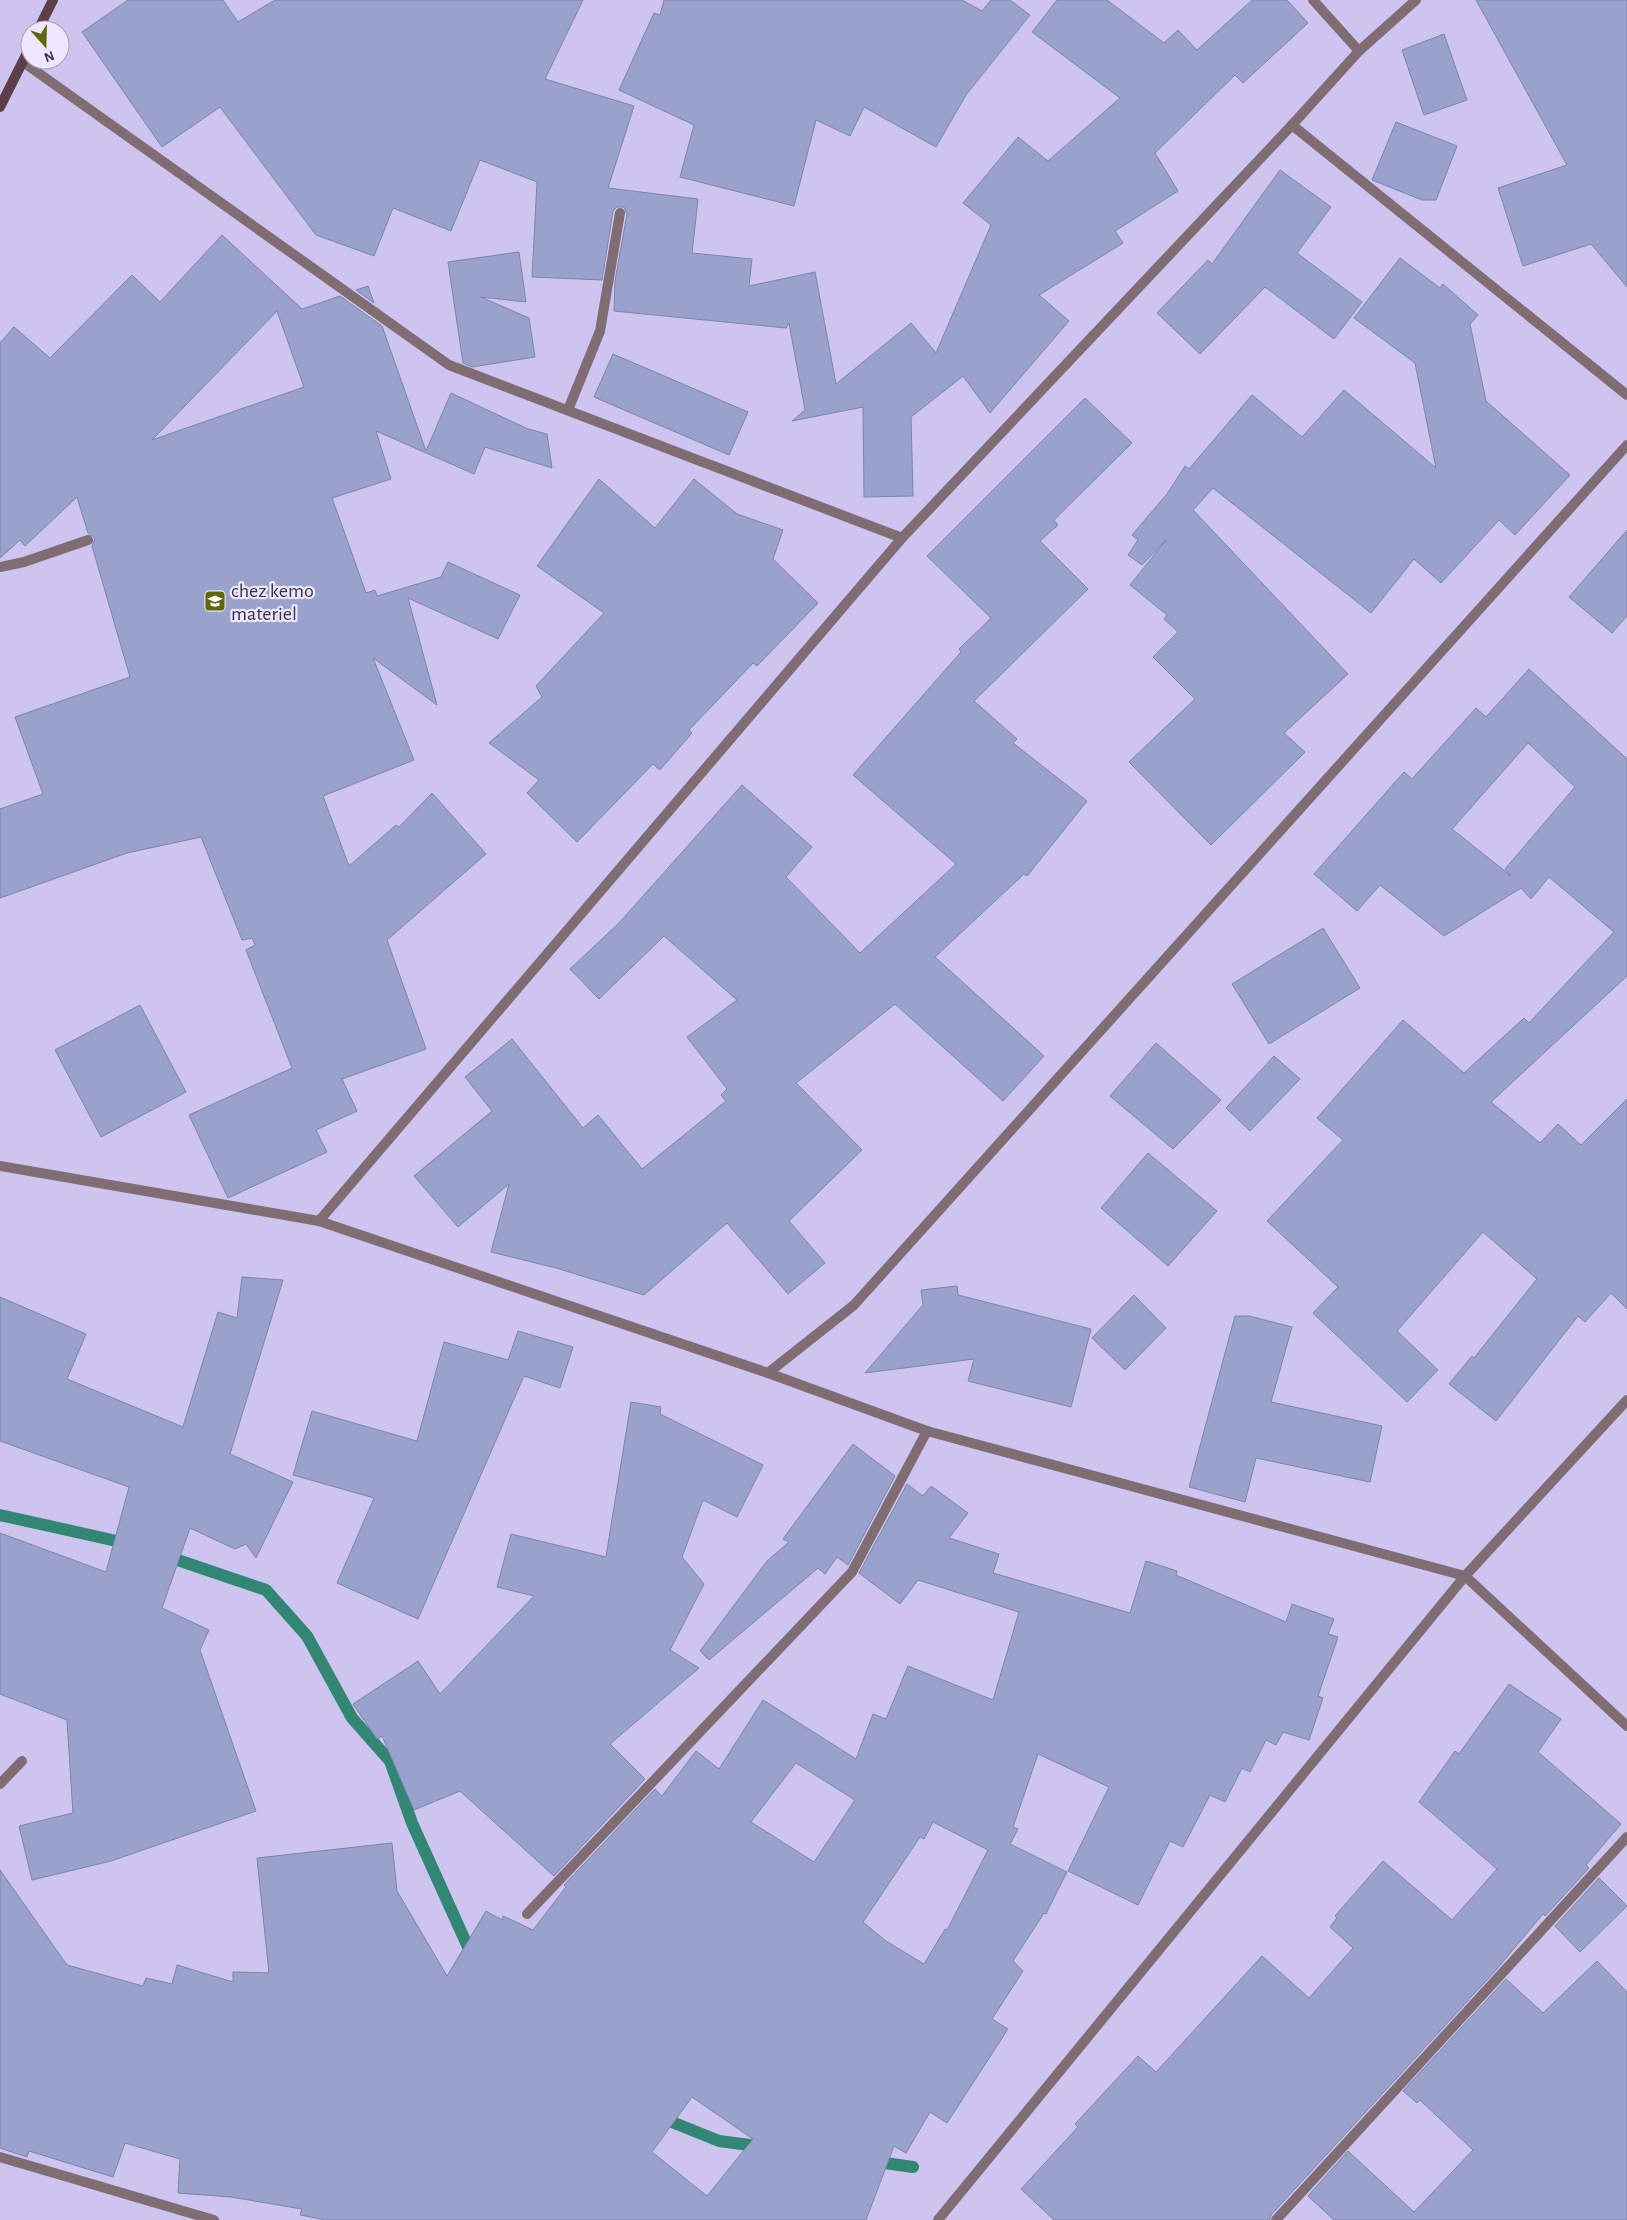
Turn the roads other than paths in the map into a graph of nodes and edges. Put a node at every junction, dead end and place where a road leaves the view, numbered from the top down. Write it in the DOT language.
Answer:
graph roads {
  1 [pos="53,0"];
  2 [pos="1313,0"];
  3 [pos="1416,0"];
  4 [pos="43,20"];
  5 [pos="1359,51"];
  6 [pos="20,66"];
  7 [pos="33,70"];
  8 [pos="0,107"];
  9 [pos="1292,125"];
  10 [pos="620,213"];
  11 [pos="1627,395"];
  12 [pos="568,410"];
  13 [pos="1627,444"];
  14 [pos="902,538"];
  15 [pos="88,540"];
  16 [pos="0,567"];
  17 [pos="0,1166"];
  18 [pos="319,1221"];
  19 [pos="768,1373"];
  20 [pos="1627,1400"];
  21 [pos="927,1431"];
  22 [pos="1465,1576"];
  23 [pos="1627,1726"];
  24 [pos="22,1761"];
  25 [pos="0,1784"];
  26 [pos="1627,1837"];
  27 [pos="527,1914"];
  28 [pos="0,2157"];
  29 [pos="214,2220"];
  30 [pos="938,2220"];
  31 [pos="1276,2220"];
  1 -- 4 [label="street"];
  2 -- 5 [label="street"];
  3 -- 5 [label="street"];
  5 -- 9 [label="street"];
  6 -- 8 [label="street"];
  7 -- 12 [label="street"];
  9 -- 11 [label="street"];
  9 -- 14 [label="street"];
  10 -- 12 [label="street"];
  12 -- 14 [label="street"];
  13 -- 19 [label="street"];
  14 -- 18 [label="street"];
  15 -- 16 [label="street"];
  17 -- 18 [label="street"];
  18 -- 19 [label="street"];
  19 -- 21 [label="street"];
  20 -- 22 [label="street"];
  21 -- 22 [label="street"];
  21 -- 27 [label="street"];
  22 -- 23 [label="street"];
  22 -- 30 [label="street"];
  24 -- 25 [label="street"];
  26 -- 31 [label="street"];
  28 -- 29 [label="street"];
}
